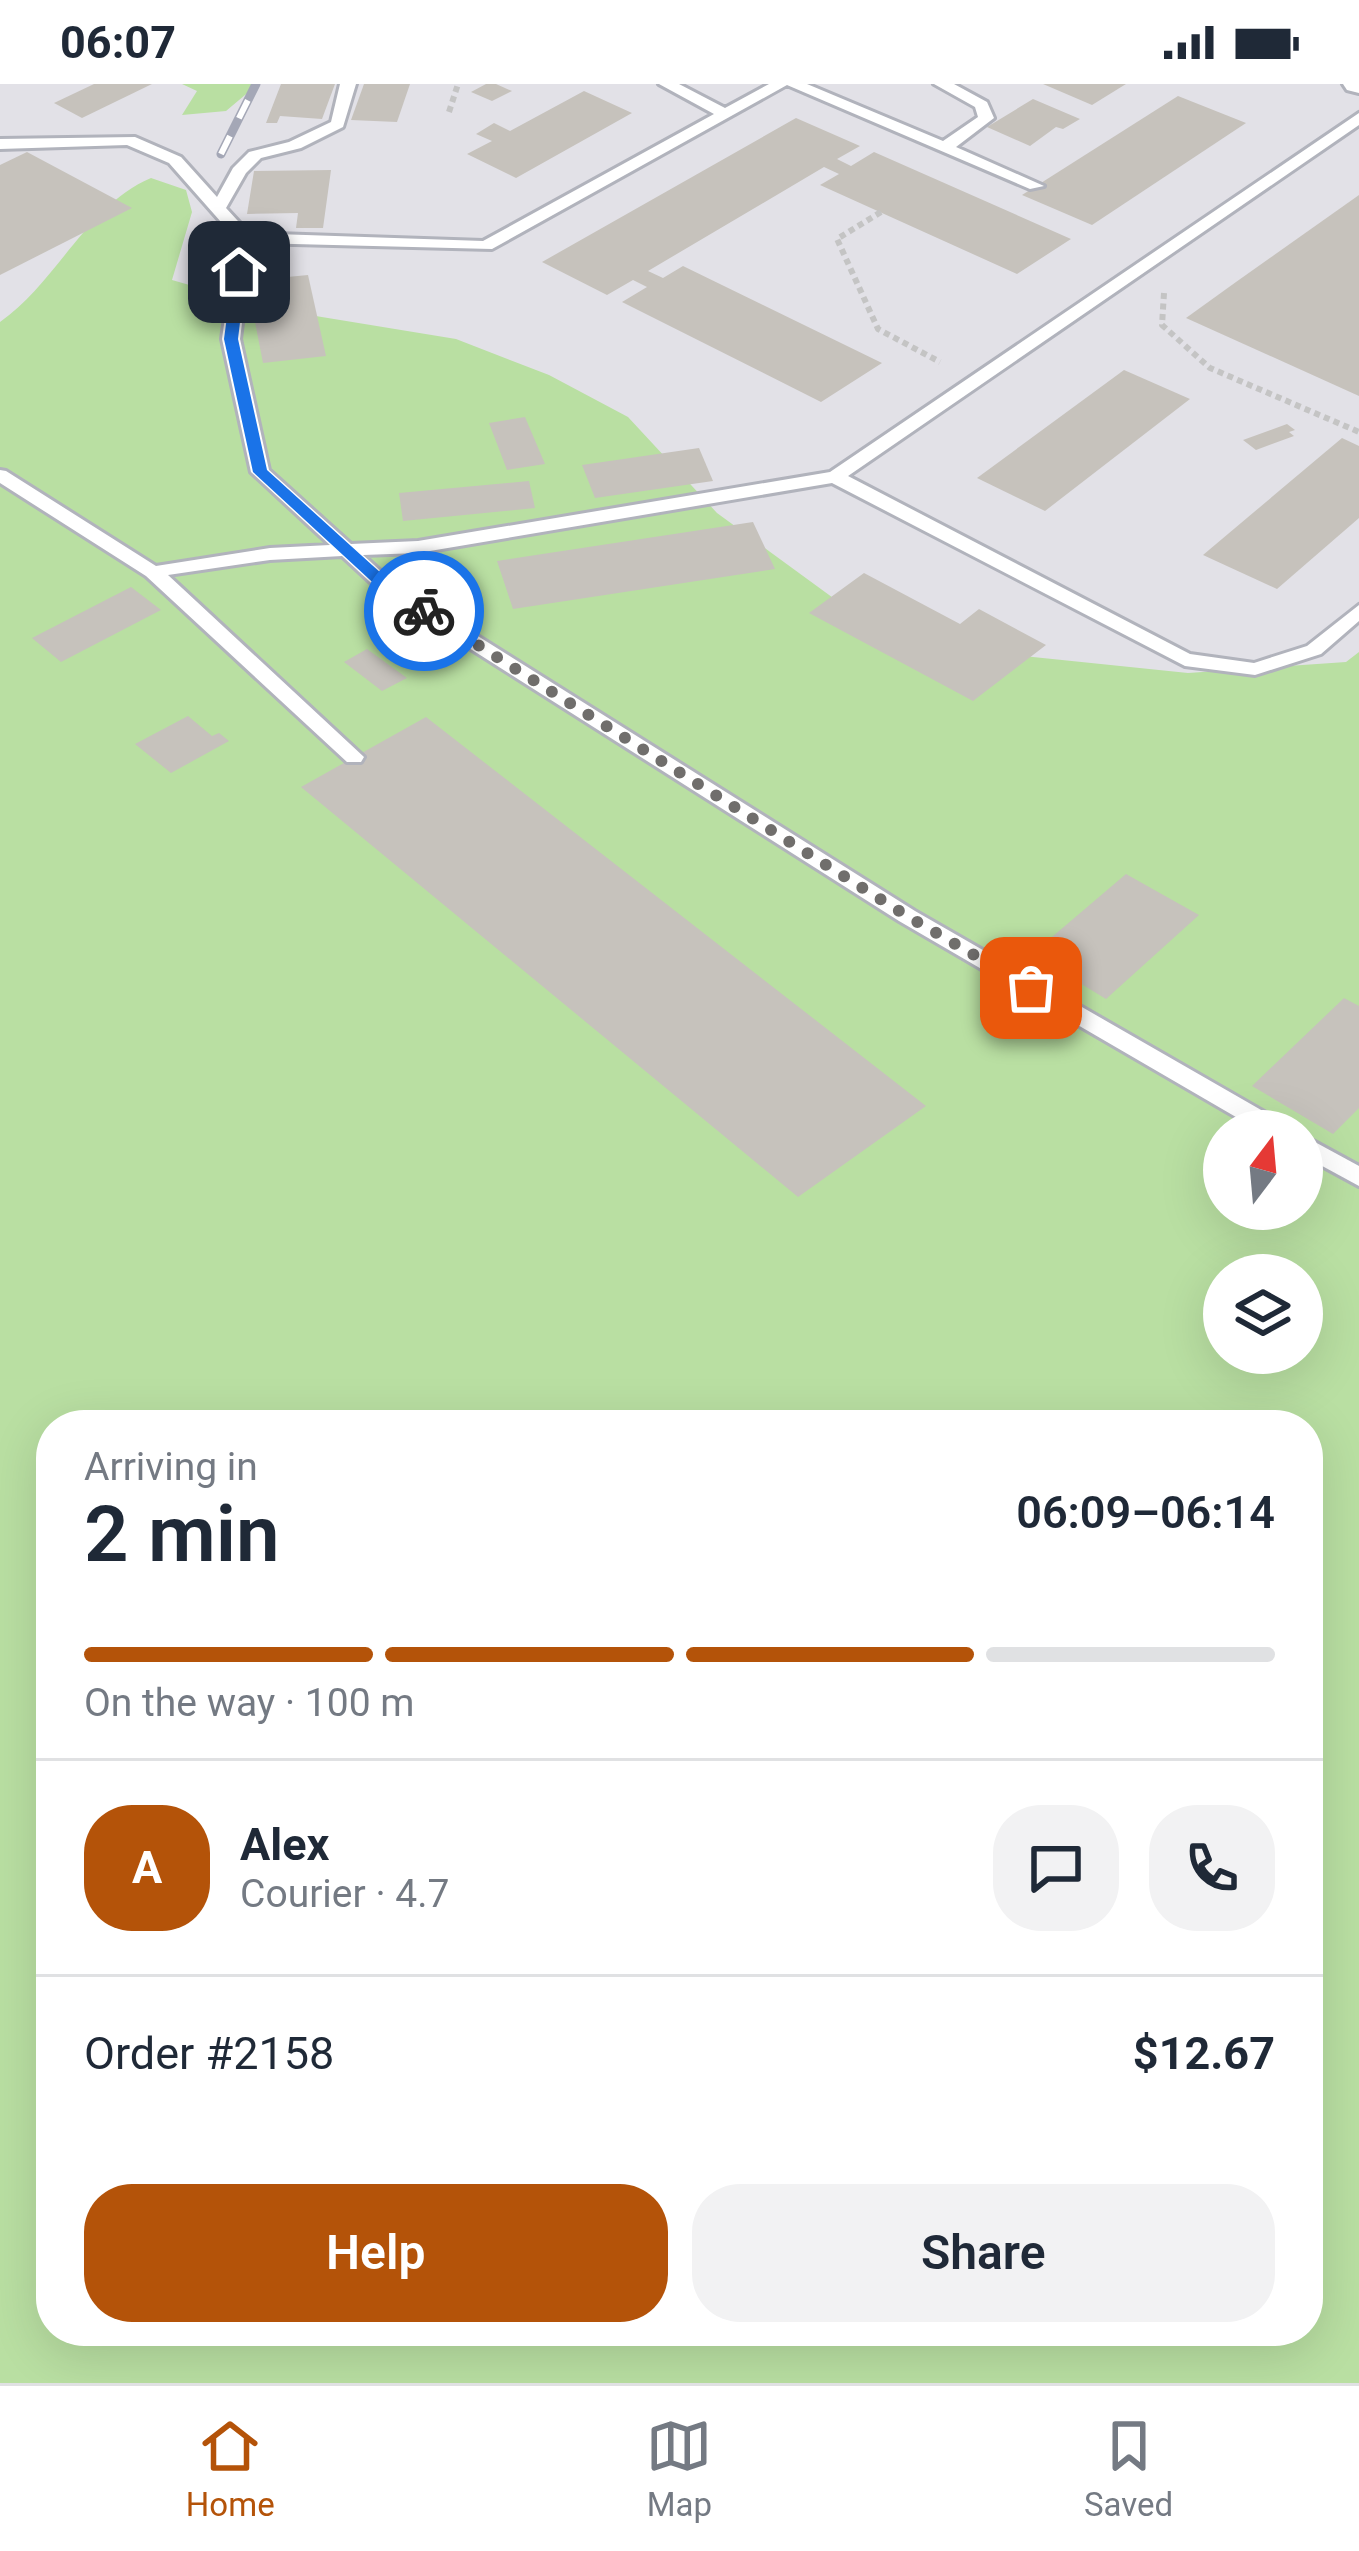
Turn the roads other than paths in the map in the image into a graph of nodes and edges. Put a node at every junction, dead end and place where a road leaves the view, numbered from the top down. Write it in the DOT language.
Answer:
graph roads {
  1 [pos="348,84"];
  2 [pos="667,84"];
  3 [pos="780,84"];
  4 [pos="794,84"];
  5 [pos="942,84"];
  6 [pos="725,114"];
  7 [pos="1359,118"];
  8 [pos="0,144"];
  9 [pos="944,148"];
  10 [pos="1036,187"];
  11 [pos="218,209"];
  12 [pos="244,238"];
  13 [pos="0,475"];
  14 [pos="835,477"];
  15 [pos="346,550"];
  16 [pos="153,572"];
  17 [pos="1359,611"];
  18 [pos="354,757"];
  19 [pos="1243,1110"];
  20 [pos="1323,1156"];
  21 [pos="1359,1177"];
  1 -- 11 [label="lane"];
  2 -- 6 [label="lane"];
  3 -- 6 [label="lane"];
  4 -- 9 [label="lane"];
  5 -- 9 [label="lane"];
  6 -- 12 [label="lane"];
  7 -- 14 [label="lane"];
  8 -- 11 [label="lane"];
  9 -- 10 [label="lane"];
  11 -- 12 [label="lane"];
  12 -- 15 [label="lane"];
  13 -- 16 [label="lane"];
  14 -- 15 [label="lane"];
  14 -- 17 [label="lane"];
  15 -- 16 [label="lane"];
  15 -- 19 [label="lane"];
  16 -- 18 [label="lane"];
  20 -- 21 [label="lane"];
}
